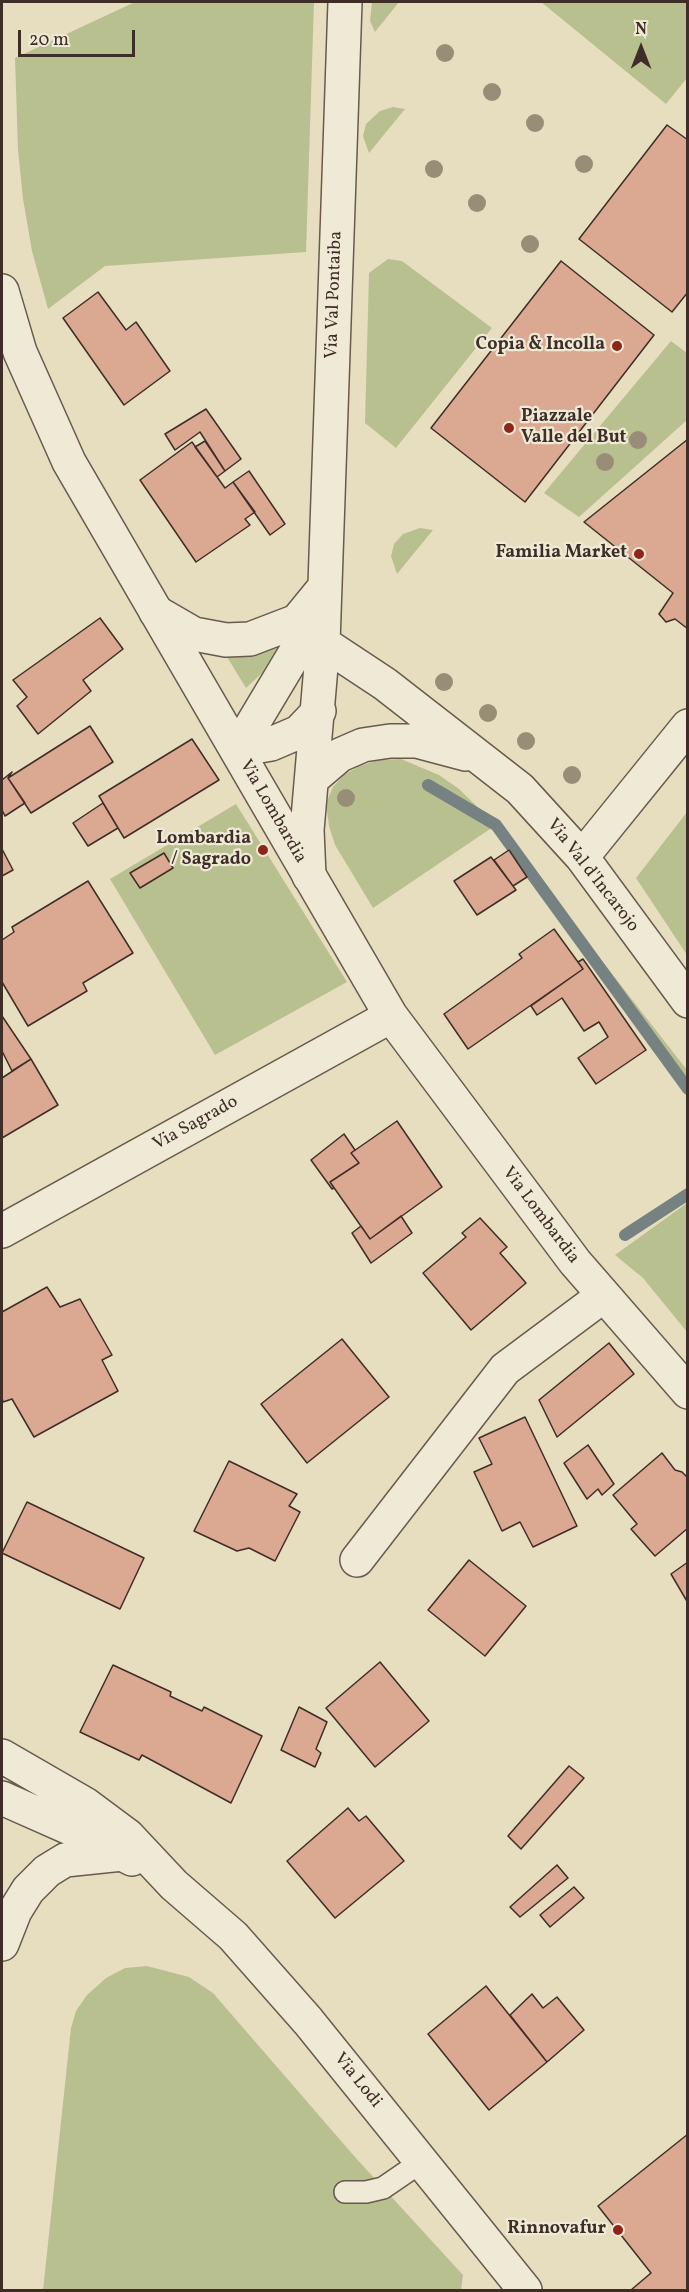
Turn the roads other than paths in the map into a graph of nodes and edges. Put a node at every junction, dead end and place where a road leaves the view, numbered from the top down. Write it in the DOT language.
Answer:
graph roads {
  1 [pos="345,2"];
  2 [pos="2,291"];
  3 [pos="324,588"];
  4 [pos="156,612"];
  5 [pos="315,638"];
  6 [pos="319,711"];
  7 [pos="687,726"];
  8 [pos="390,741"];
  9 [pos="237,750"];
  10 [pos="485,760"];
  11 [pos="313,778"];
  12 [pos="582,857"];
  13 [pos="309,876"];
  14 [pos="687,1001"];
  15 [pos="391,1016"];
  16 [pos="2,1231"];
  17 [pos="603,1296"];
  18 [pos="687,1392"];
  19 [pos="357,1560"];
  20 [pos="2,1756"];
  21 [pos="2,1798"];
  22 [pos="124,1854"];
  23 [pos="174,1885"];
  24 [pos="2,1944"];
  25 [pos="421,2162"];
  26 [pos="345,2192"];
  27 [pos="525,2290"];
  1 -- 3 [label="street, Via Val Pontaiba"];
  2 -- 4 [label="street, Via Lombardia"];
  3 -- 4 [label="street"];
  3 -- 5 [label="street, Via Val Pontaiba"];
  4 -- 9 [label="street, Via Lombardia"];
  5 -- 6 [label="street, Via Val Pontaiba"];
  5 -- 9 [label="street, Via Val Pontaiba"];
  5 -- 10 [label="street, Via Val d'Incarojo"];
  6 -- 8 [label="street, Via Val d'Incarojo"];
  6 -- 9 [label="street"];
  6 -- 11 [label="street, Via Val Pontaiba"];
  7 -- 12 [label="street"];
  8 -- 10 [label="street, Via Val d'Incarojo"];
  8 -- 11 [label="street, Via Val d'Incarojo"];
  9 -- 13 [label="street, Via Lombardia"];
  10 -- 12 [label="street, Via Val d'Incarojo"];
  11 -- 13 [label="street, Via Val Pontaiba"];
  12 -- 14 [label="street, Via Val d'Incarojo"];
  13 -- 15 [label="street, Via Lombardia"];
  15 -- 16 [label="street, Via Sagrado"];
  15 -- 17 [label="street, Via Lombardia"];
  17 -- 18 [label="street, Via Lombardia"];
  17 -- 19 [label="street"];
  20 -- 23 [label="street, Via Lodi"];
  21 -- 22 [label="street, Via Lodi"];
  22 -- 23 [label="street, Via Lodi"];
  22 -- 24 [label="street"];
  23 -- 25 [label="street, Via Lodi"];
  25 -- 26 [label="lane"];
  25 -- 27 [label="street, Via Lodi"];
}
